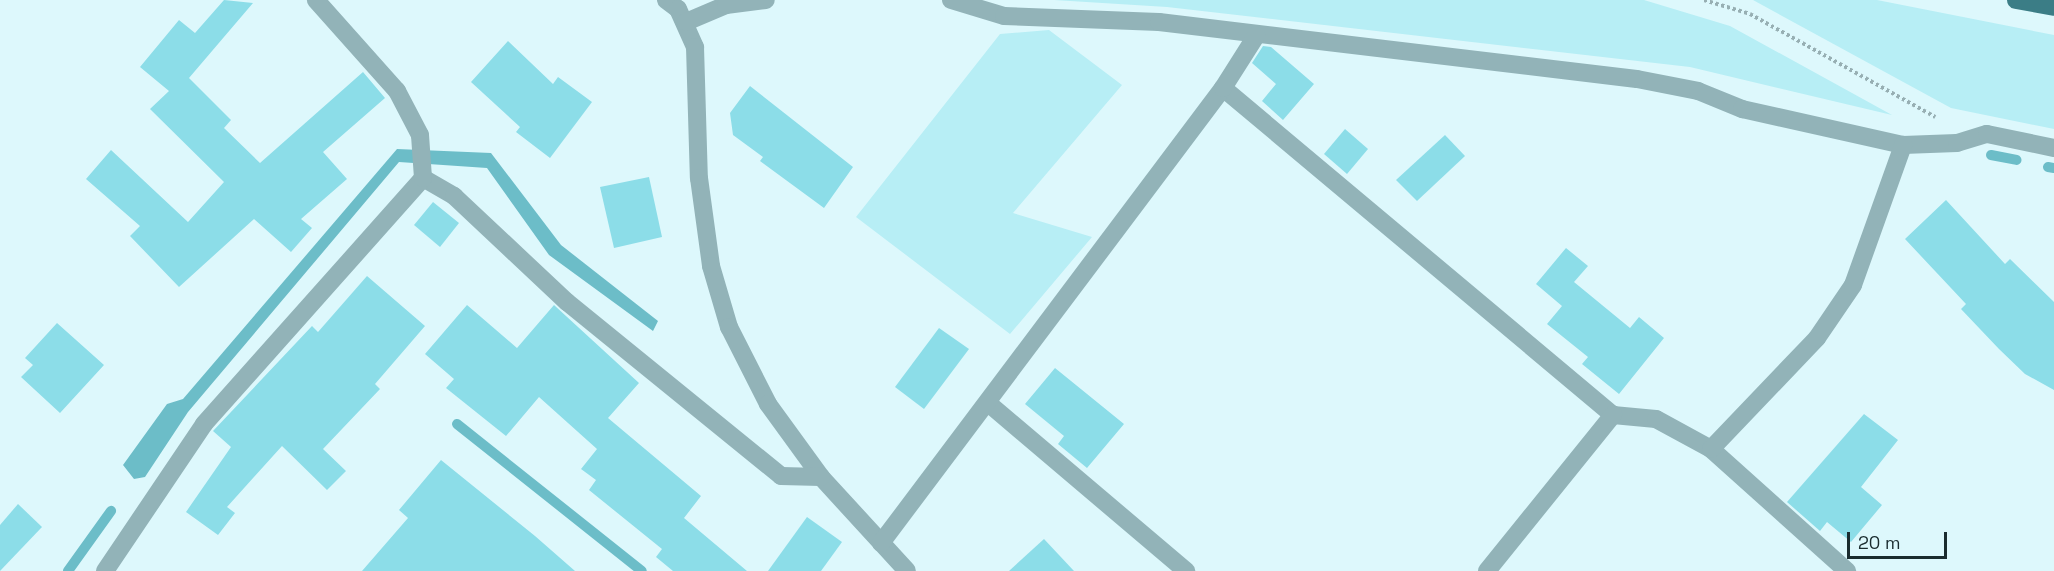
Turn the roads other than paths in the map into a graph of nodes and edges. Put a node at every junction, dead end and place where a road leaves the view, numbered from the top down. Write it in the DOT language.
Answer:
graph roads {
  1 [pos="316,0"];
  2 [pos="666,0"];
  3 [pos="766,0"];
  4 [pos="951,0"];
  5 [pos="2016,0"];
  6 [pos="2054,7"];
  7 [pos="686,22"];
  8 [pos="1256,36"];
  9 [pos="1223,88"];
  10 [pos="1903,145"];
  11 [pos="2054,148"];
  12 [pos="424,172"];
  13 [pos="988,403"];
  14 [pos="1613,415"];
  15 [pos="1711,449"];
  16 [pos="821,477"];
  17 [pos="881,543"];
  18 [pos="105,571"];
  19 [pos="907,571"];
  20 [pos="1186,571"];
  21 [pos="1487,571"];
  22 [pos="1848,571"];
  1 -- 12 [label="street"];
  2 -- 7 [label="street"];
  3 -- 7 [label="street"];
  4 -- 8 [label="street"];
  5 -- 6 [label="main road"];
  7 -- 16 [label="street"];
  8 -- 9 [label="street"];
  8 -- 10 [label="street"];
  9 -- 13 [label="street"];
  9 -- 14 [label="street"];
  10 -- 11 [label="street"];
  10 -- 15 [label="street"];
  12 -- 16 [label="street"];
  12 -- 18 [label="street"];
  13 -- 17 [label="street"];
  13 -- 20 [label="street"];
  14 -- 15 [label="street"];
  14 -- 21 [label="street"];
  15 -- 22 [label="street"];
  16 -- 17 [label="street"];
  17 -- 19 [label="street"];
}
